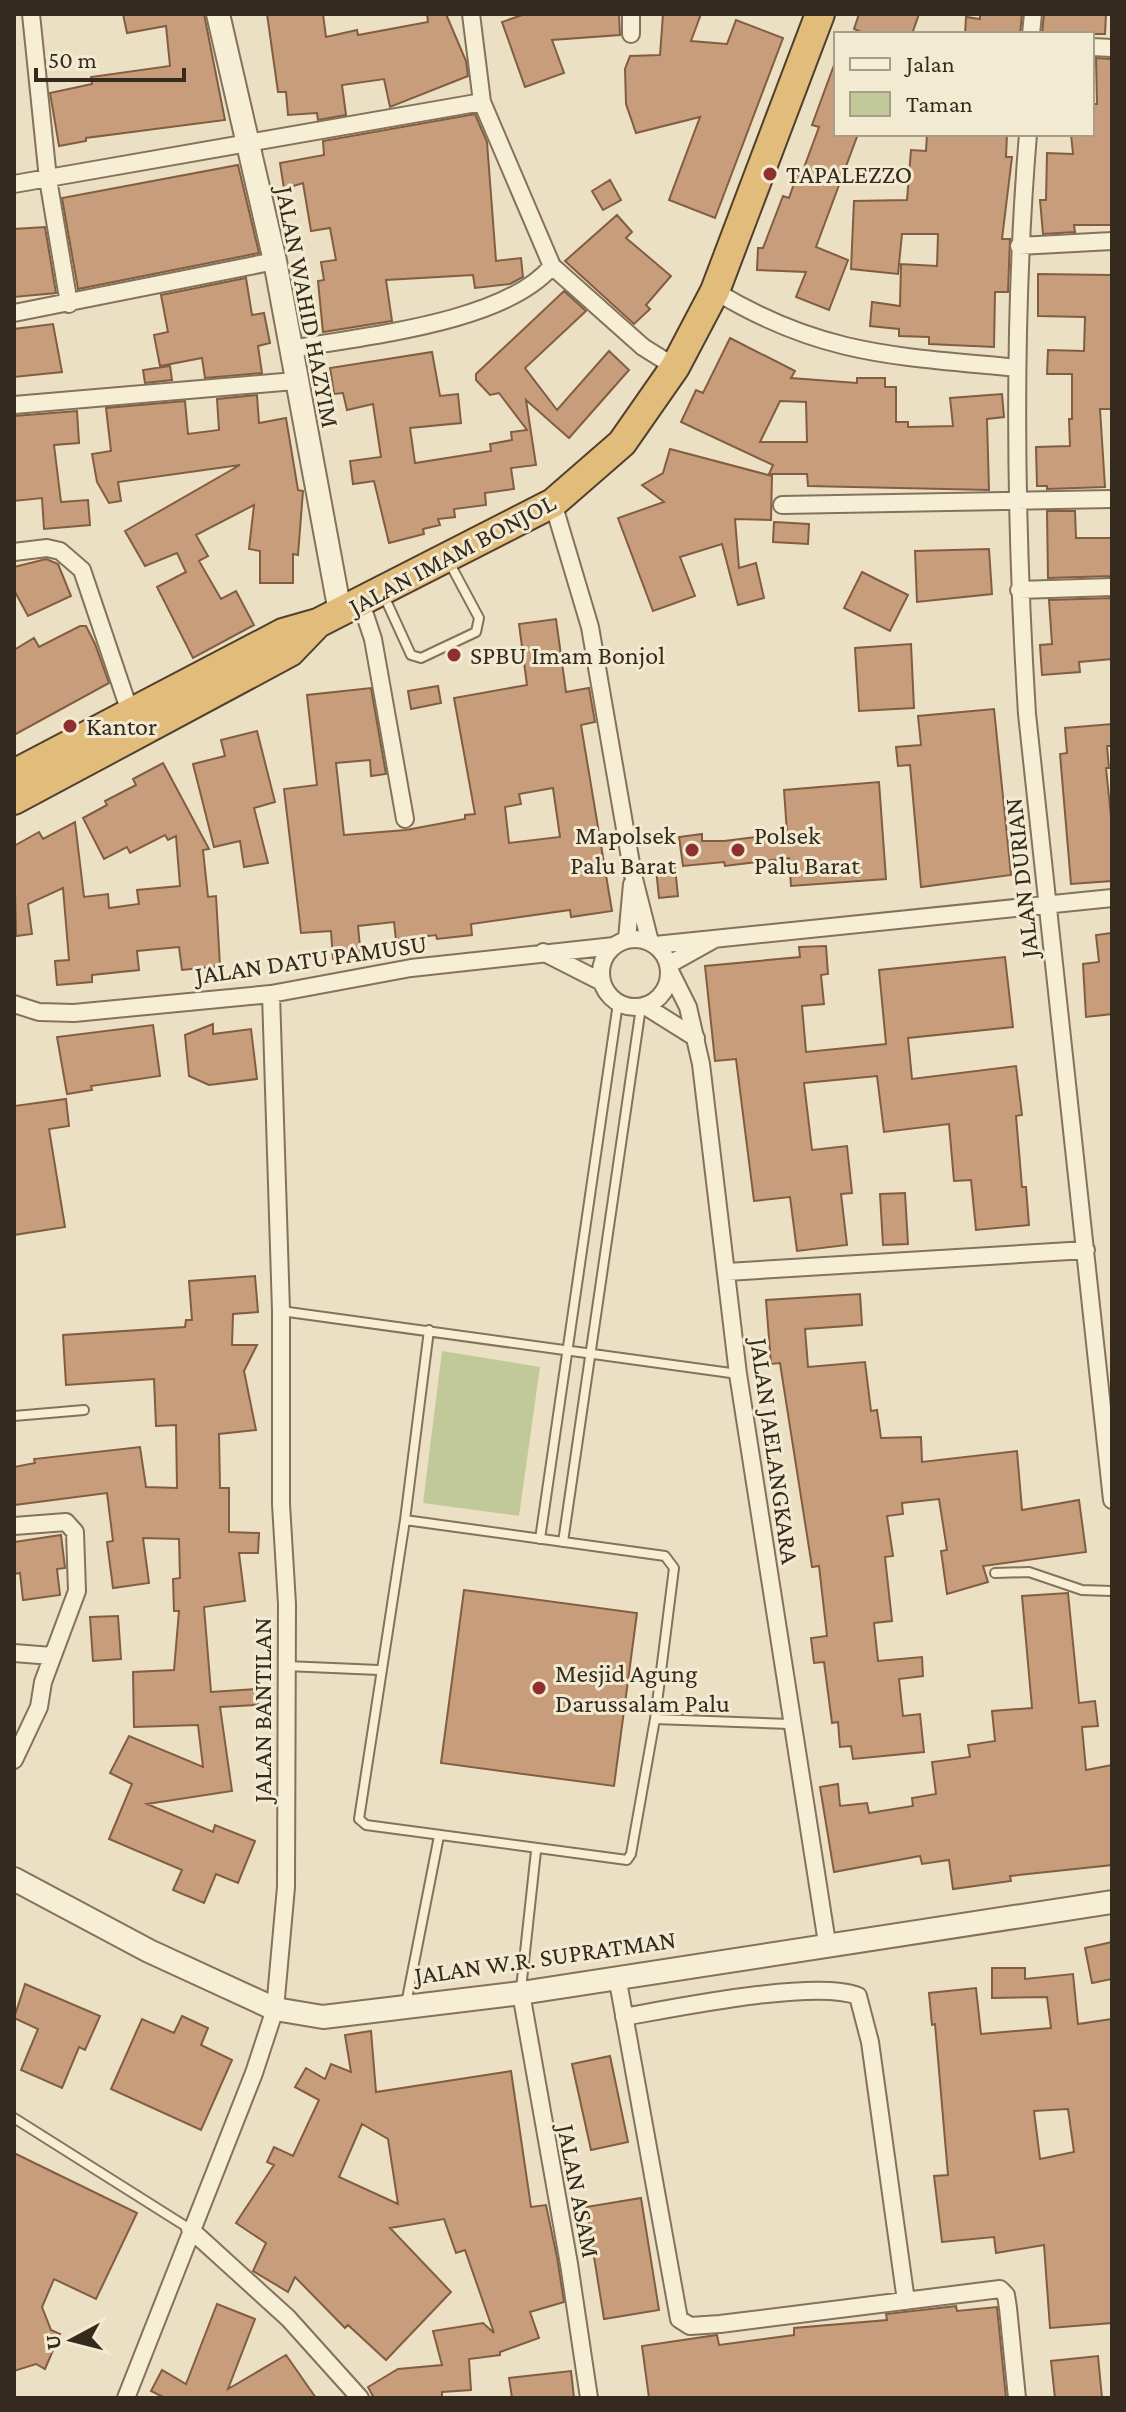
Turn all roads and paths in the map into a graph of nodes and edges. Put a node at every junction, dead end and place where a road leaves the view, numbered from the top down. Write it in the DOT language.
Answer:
graph roads {
  1 [pos="31,14"];
  2 [pos="218,14"];
  3 [pos="471,14"];
  4 [pos="631,14"];
  5 [pos="818,14"];
  6 [pos="631,34"];
  7 [pos="482,102"];
  8 [pos="1028,136"];
  9 [pos="246,145"];
  10 [pos="48,179"];
  11 [pos="14,184"];
  12 [pos="1112,241"];
  13 [pos="1019,246"];
  14 [pos="275,261"];
  15 [pos="552,266"];
  16 [pos="715,291"];
  17 [pos="69,304"];
  18 [pos="14,313"];
  19 [pos="291,349"];
  20 [pos="675,367"];
  21 [pos="1017,368"];
  22 [pos="295,381"];
  23 [pos="14,405"];
  24 [pos="1019,499"];
  25 [pos="1112,499"];
  26 [pos="553,503"];
  27 [pos="782,505"];
  28 [pos="14,552"];
  29 [pos="447,557"];
  30 [pos="1112,587"];
  31 [pos="1019,590"];
  32 [pos="349,606"];
  33 [pos="130,712"];
  34 [pos="14,774"];
  35 [pos="14,800"];
  36 [pos="405,819"];
  37 [pos="633,875"];
  38 [pos="1112,898"];
  39 [pos="1049,906"];
  40 [pos="718,937"];
  41 [pos="621,942"];
  42 [pos="653,944"];
  43 [pos="543,952"];
  44 [pos="669,967"];
  45 [pos="602,982"];
  46 [pos="271,994"];
  47 [pos="618,1003"];
  48 [pos="14,1004"];
  49 [pos="643,1006"];
  50 [pos="696,1038"];
  51 [pos="1086,1250"];
  52 [pos="727,1272"];
  53 [pos="281,1311"];
  54 [pos="429,1330"];
  55 [pos="565,1352"];
  56 [pos="592,1356"];
  57 [pos="738,1374"];
  58 [pos="84,1410"];
  59 [pos="14,1416"];
  60 [pos="1111,1490"];
  61 [pos="405,1520"];
  62 [pos="14,1526"];
  63 [pos="540,1539"];
  64 [pos="563,1542"];
  65 [pos="995,1573"];
  66 [pos="1112,1591"];
  67 [pos="14,1653"];
  68 [pos="52,1656"];
  69 [pos="286,1666"];
  70 [pos="379,1670"];
  71 [pos="655,1719"];
  72 [pos="790,1724"];
  73 [pos="14,1760"];
  74 [pos="439,1836"];
  75 [pos="536,1851"];
  76 [pos="14,1879"];
  77 [pos="1112,1902"];
  78 [pos="827,1943"];
  79 [pos="617,1976"];
  80 [pos="521,1993"];
  81 [pos="405,2006"];
  82 [pos="275,2009"];
  83 [pos="624,2017"];
  84 [pos="14,2118"];
  85 [pos="190,2229"];
  86 [pos="906,2301"];
  87 [pos="126,2398"];
  88 [pos="360,2398"];
  89 [pos="589,2398"];
  90 [pos="1017,2398"];
  1 -- 10 [label="street"];
  2 -- 9 [label="street, JALAN WAHID HAZYIM"];
  3 -- 7 [label="street"];
  4 -- 6 [label="street"];
  5 -- 16 [label="highway, JALAN IMAM BONJOL"];
  7 -- 9 [label="street"];
  7 -- 15 [label="street"];
  8 -- 13 [label="street, JALAN DURIAN"];
  9 -- 10 [label="street"];
  9 -- 14 [label="street, JALAN WAHID HAZYIM"];
  10 -- 11 [label="street"];
  10 -- 17 [label="street"];
  12 -- 13 [label="street"];
  13 -- 21 [label="street, JALAN DURIAN"];
  14 -- 17 [label="street"];
  14 -- 19 [label="street, JALAN WAHID HAZYIM"];
  15 -- 19 [label="street"];
  15 -- 20 [label="street"];
  16 -- 20 [label="highway, JALAN IMAM BONJOL"];
  16 -- 21 [label="street"];
  17 -- 18 [label="street"];
  19 -- 22 [label="street, JALAN WAHID HAZYIM"];
  20 -- 26 [label="highway, JALAN IMAM BONJOL"];
  21 -- 24 [label="street, JALAN DURIAN"];
  22 -- 23 [label="street"];
  22 -- 32 [label="street, JALAN WAHID HAZYIM"];
  24 -- 25 [label="street"];
  24 -- 27 [label="street"];
  24 -- 31 [label="street, JALAN DURIAN"];
  26 -- 29 [label="highway, JALAN IMAM BONJOL"];
  26 -- 37 [label="street"];
  28 -- 33 [label="street"];
  29 -- 32 [label="highway, JALAN IMAM BONJOL"];
  29 -- 32 [label="lane"];
  30 -- 31 [label="street"];
  31 -- 39 [label="street, JALAN DURIAN"];
  32 -- 33 [label="highway"];
  32 -- 35 [label="highway"];
  32 -- 36 [label="street"];
  33 -- 34 [label="highway"];
  37 -- 41 [label="street"];
  37 -- 42 [label="street"];
  38 -- 39 [label="street"];
  39 -- 40 [label="street"];
  39 -- 51 [label="street, JALAN DURIAN"];
  40 -- 42 [label="street"];
  40 -- 44 [label="street"];
  41 -- 42 [label="street"];
  41 -- 43 [label="street, JALAN DATU PAMUSU"];
  41 -- 45 [label="street"];
  42 -- 44 [label="street"];
  43 -- 45 [label="street"];
  43 -- 46 [label="street, JALAN DATU PAMUSU"];
  44 -- 49 [label="street"];
  44 -- 50 [label="street, JALAN JAELANGKARA"];
  45 -- 47 [label="street"];
  46 -- 48 [label="street, JALAN DATU PAMUSU"];
  46 -- 53 [label="street, JALAN BANTILAN"];
  47 -- 49 [label="street"];
  47 -- 55 [label="lane"];
  49 -- 50 [label="street"];
  49 -- 56 [label="lane"];
  50 -- 52 [label="street, JALAN JAELANGKARA"];
  51 -- 52 [label="street"];
  51 -- 60 [label="street, JALAN DURIAN"];
  52 -- 57 [label="street, JALAN JAELANGKARA"];
  53 -- 54 [label="lane"];
  53 -- 69 [label="street, JALAN BANTILAN"];
  54 -- 55 [label="lane"];
  54 -- 61 [label="lane"];
  55 -- 56 [label="lane"];
  55 -- 63 [label="lane"];
  56 -- 57 [label="lane"];
  56 -- 64 [label="lane"];
  57 -- 72 [label="street, JALAN JAELANGKARA"];
  58 -- 59 [label="lane"];
  61 -- 63 [label="lane"];
  61 -- 70 [label="lane"];
  62 -- 68 [label="street"];
  63 -- 64 [label="lane"];
  64 -- 71 [label="lane"];
  65 -- 66 [label="lane"];
  67 -- 68 [label="street"];
  68 -- 73 [label="street"];
  69 -- 70 [label="lane"];
  69 -- 82 [label="street, JALAN BANTILAN"];
  70 -- 74 [label="lane"];
  71 -- 72 [label="lane"];
  71 -- 75 [label="lane"];
  72 -- 78 [label="street, JALAN JAELANGKARA"];
  74 -- 75 [label="lane"];
  74 -- 81 [label="lane"];
  75 -- 80 [label="lane"];
  76 -- 82 [label="street, JALAN W.R. SUPRATMAN"];
  77 -- 78 [label="street, JALAN W.R. SUPRATMAN"];
  78 -- 79 [label="street, JALAN W.R. SUPRATMAN"];
  79 -- 80 [label="street, JALAN W.R. SUPRATMAN"];
  79 -- 83 [label="street"];
  80 -- 81 [label="street, JALAN W.R. SUPRATMAN"];
  80 -- 89 [label="street, JALAN ASAM"];
  81 -- 82 [label="street, JALAN W.R. SUPRATMAN"];
  82 -- 85 [label="street, JALAN BANTILAN"];
  83 -- 86 [label="street"];
  83 -- 86 [label="street"];
  84 -- 85 [label="lane"];
  85 -- 87 [label="street, JALAN BANTILAN"];
  85 -- 88 [label="street"];
  86 -- 90 [label="street"];
}
